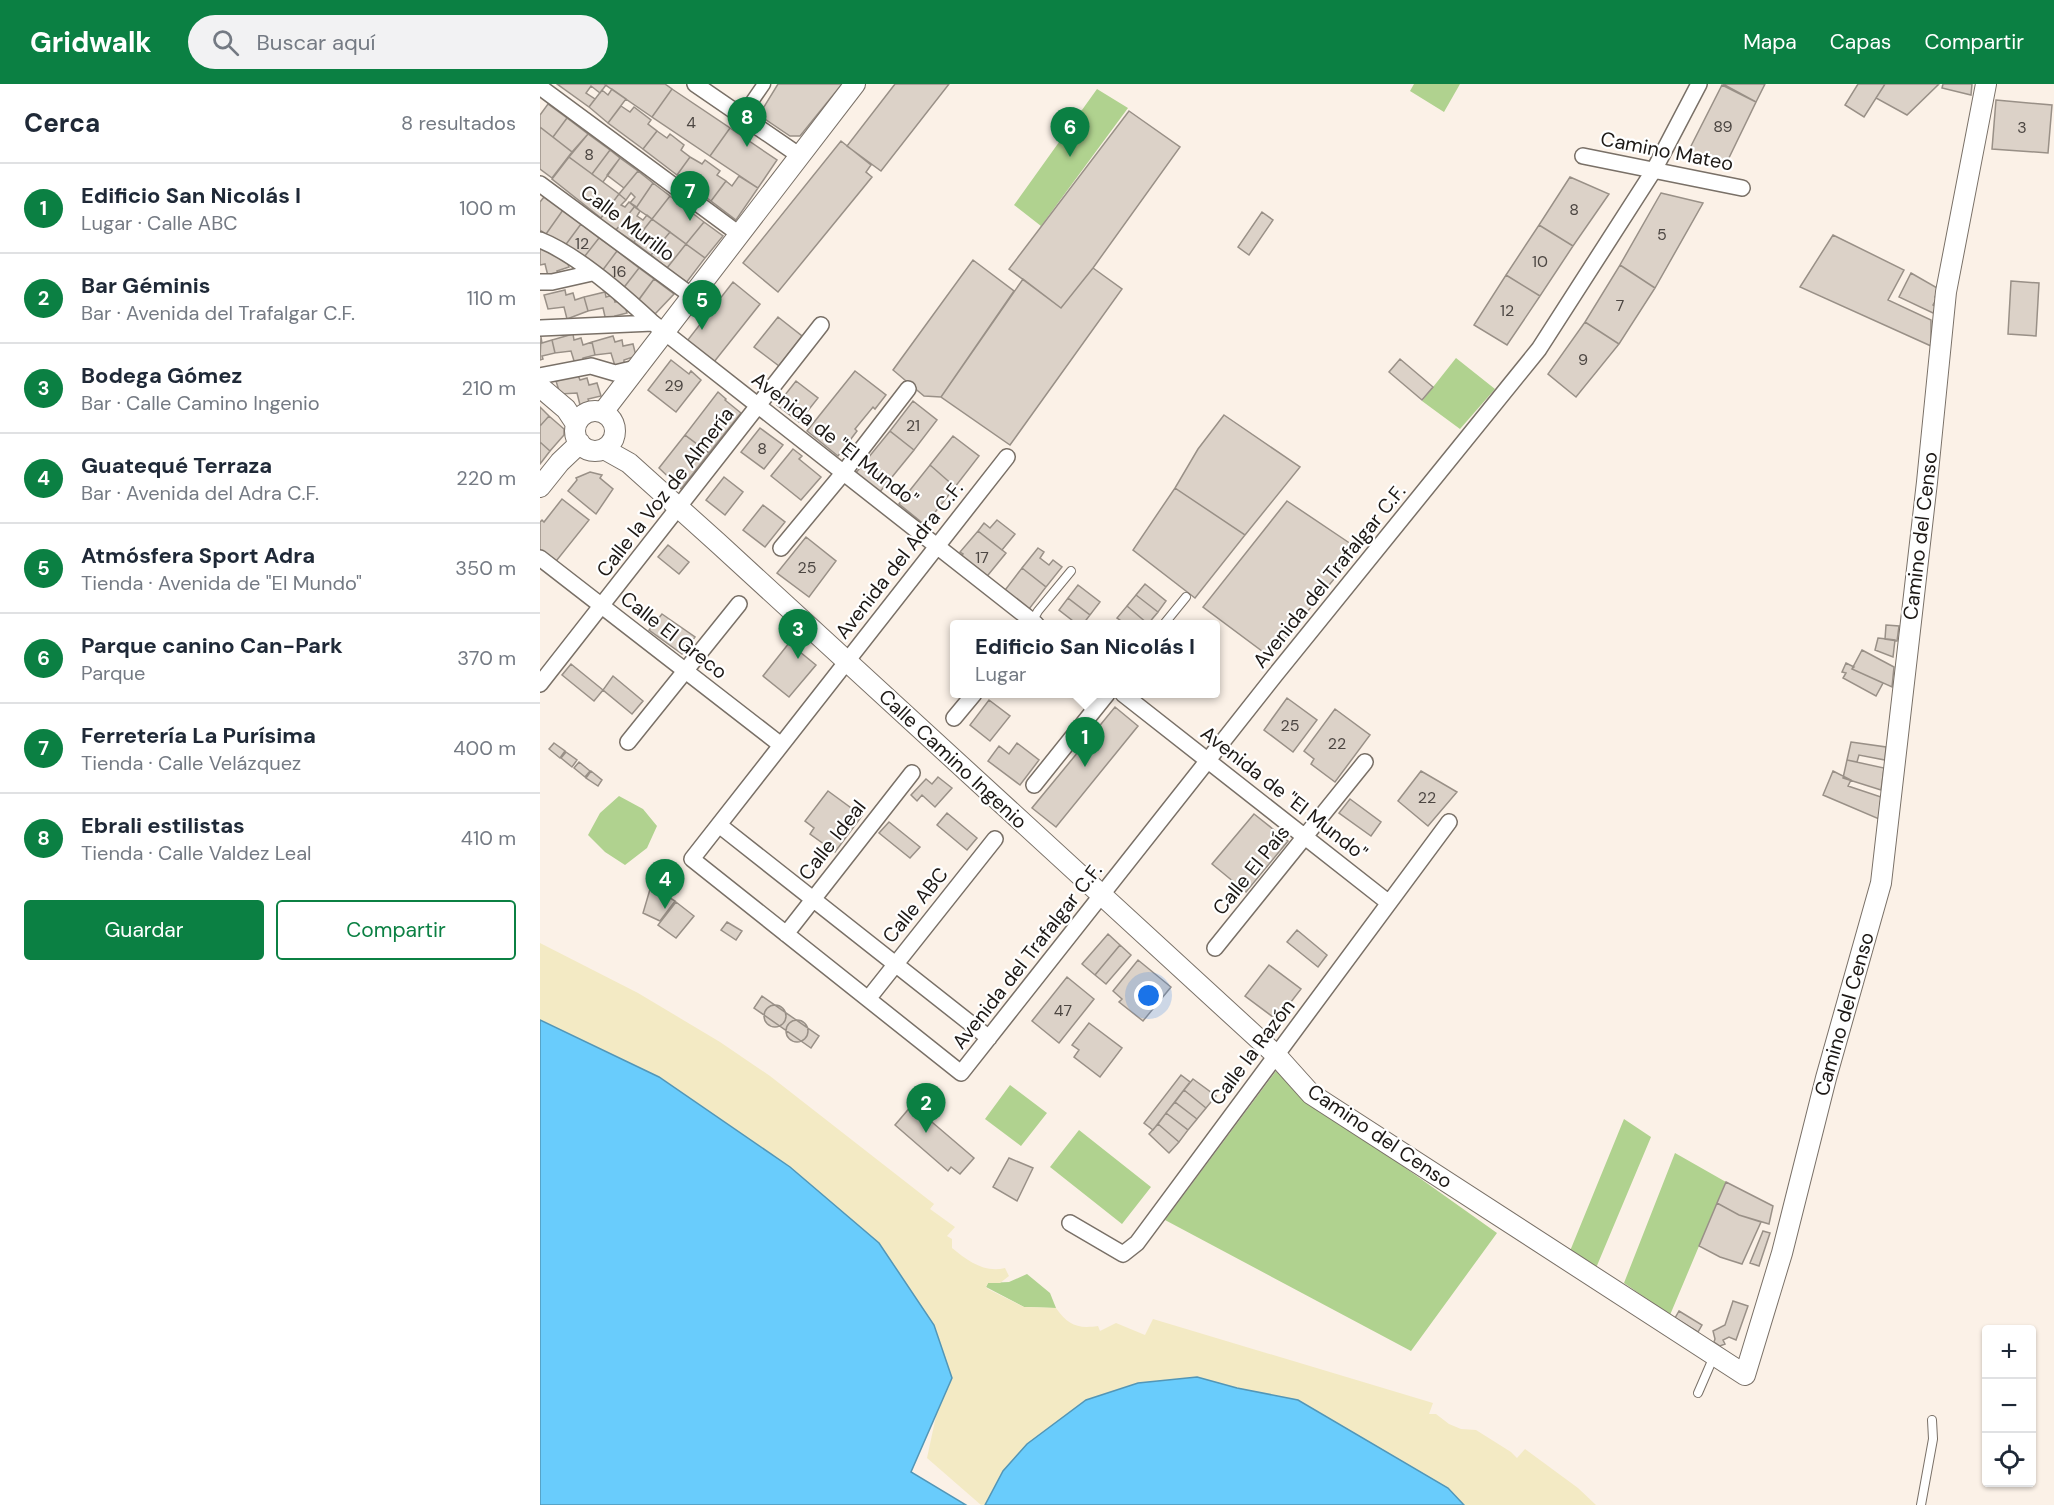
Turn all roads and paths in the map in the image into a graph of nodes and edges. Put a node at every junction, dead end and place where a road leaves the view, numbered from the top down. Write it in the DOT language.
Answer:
graph roads {
  1 [pos="695,84"];
  2 [pos="764,84"];
  3 [pos="855,84"];
  4 [pos="1699,84"];
  5 [pos="1986,84"];
  6 [pos="540,87"];
  7 [pos="742,116"];
  8 [pos="800,156"];
  9 [pos="1583,156"];
  10 [pos="1654,170"];
  11 [pos="540,184"];
  12 [pos="1742,188"];
  13 [pos="739,234"];
  14 [pos="540,240"];
  15 [pos="592,273"];
  16 [pos="540,282"];
  17 [pos="692,296"];
  18 [pos="821,325"];
  19 [pos="659,327"];
  20 [pos="540,328"];
  21 [pos="636,368"];
  22 [pos="540,376"];
  23 [pos="540,387"];
  24 [pos="908,389"];
  25 [pos="760,406"];
  26 [pos="582,421"];
  27 [pos="609,445"];
  28 [pos="1007,457"];
  29 [pos="844,472"];
  30 [pos="540,485"];
  31 [pos="679,508"];
  32 [pos="937,546"];
  33 [pos="781,548"];
  34 [pos="540,558"];
  35 [pos="1071,571"];
  36 [pos="1186,597"];
  37 [pos="739,604"];
  38 [pos="602,606"];
  39 [pos="1027,620"];
  40 [pos="1034,620"];
  41 [pos="1167,620"];
  42 [pos="846,662"];
  43 [pos="686,671"];
  44 [pos="540,684"];
  45 [pos="970,698"];
  46 [pos="1103,698"];
  47 [pos="1130,698"];
  48 [pos="954,718"];
  49 [pos="628,742"];
  50 [pos="781,745"];
  51 [pos="1209,761"];
  52 [pos="1365,762"];
  53 [pos="912,772"];
  54 [pos="1034,785"];
  55 [pos="1449,822"];
  56 [pos="719,825"];
  57 [pos="1305,837"];
  58 [pos="995,839"];
  59 [pos="1101,895"];
  60 [pos="813,899"];
  61 [pos="1389,903"];
  62 [pos="786,934"];
  63 [pos="1215,948"];
  64 [pos="894,964"];
  65 [pos="868,999"];
  66 [pos="989,1038"];
  67 [pos="1276,1055"];
  68 [pos="1070,1222"];
  69 [pos="1714,1355"];
  70 [pos="1698,1393"];
  71 [pos="1932,1420"];
  72 [pos="1921,1505"];
  1 -- 7 [label="street"];
  2 -- 7 [label="street"];
  3 -- 8 [label="street"];
  4 -- 10 [label="street, Avenida del Trafalgar C.F."];
  5 -- 69 [label="street, Camino del Censo"];
  6 -- 13 [label="street"];
  7 -- 8 [label="street"];
  8 -- 13 [label="street"];
  9 -- 10 [label="street, Camino Mateo"];
  10 -- 12 [label="street, Camino Mateo"];
  10 -- 51 [label="street, Avenida del Trafalgar C.F."];
  11 -- 17 [label="street, Calle Murillo"];
  13 -- 17 [label="street"];
  14 -- 15 [label="street, Avenida de \"El Mundo\""];
  15 -- 16 [label="street"];
  15 -- 19 [label="street, Avenida de \"El Mundo\""];
  17 -- 19 [label="street"];
  18 -- 25 [label="street, Calle la Voz de Almería"];
  19 -- 20 [label="street"];
  19 -- 21 [label="street"];
  19 -- 25 [label="street, Avenida de \"El Mundo\""];
  21 -- 22 [label="street"];
  21 -- 26 [label="street"];
  23 -- 26 [label="street"];
  24 -- 29 [label="street"];
  25 -- 29 [label="street, Avenida de \"El Mundo\""];
  25 -- 31 [label="street, Calle la Voz de Almería"];
  26 -- 27 [label="street"];
  26 -- 27 [label="street, Calle Camino Ingenio"];
  26 -- 30 [label="street"];
  27 -- 31 [label="street, Calle Camino Ingenio"];
  28 -- 32 [label="street, Avenida del Adra C.F."];
  29 -- 32 [label="street, Avenida de \"El Mundo\""];
  29 -- 33 [label="street"];
  31 -- 38 [label="street, Calle la Voz de Almería"];
  31 -- 42 [label="street, Calle Camino Ingenio"];
  32 -- 39 [label="street, Avenida de \"El Mundo\""];
  32 -- 42 [label="street, Avenida del Adra C.F."];
  34 -- 38 [label="street, Calle El Greco"];
  35 -- 40 [label="lane"];
  36 -- 41 [label="lane"];
  37 -- 43 [label="street"];
  38 -- 43 [label="street, Calle El Greco"];
  38 -- 44 [label="street, Calle la Voz de Almería"];
  42 -- 50 [label="street, Avenida del Adra C.F."];
  42 -- 59 [label="street, Calle Camino Ingenio"];
  43 -- 49 [label="street"];
  43 -- 50 [label="street, Calle El Greco"];
  45 -- 48 [label="street"];
  46 -- 54 [label="street"];
  47 -- 51 [label="street, Avenida de \"El Mundo\""];
  50 -- 56 [label="street, Avenida del Adra C.F."];
  51 -- 57 [label="street, Avenida de \"El Mundo\""];
  51 -- 59 [label="street, Avenida del Trafalgar C.F."];
  52 -- 57 [label="street, Calle El País"];
  53 -- 60 [label="street, Calle Ideal"];
  55 -- 61 [label="street, Calle la Razón"];
  56 -- 60 [label="street"];
  56 -- 62 [label="street, Avenida del Adra C.F."];
  57 -- 61 [label="street, Avenida de \"El Mundo\""];
  57 -- 63 [label="street, Calle El País"];
  58 -- 64 [label="street, Calle ABC"];
  59 -- 66 [label="street, Avenida del Trafalgar C.F."];
  59 -- 67 [label="street, Calle Camino Ingenio"];
  60 -- 62 [label="street, Calle Ideal"];
  60 -- 64 [label="street"];
  61 -- 67 [label="street, Calle la Razón"];
  62 -- 65 [label="street"];
  64 -- 65 [label="street, Calle ABC"];
  64 -- 66 [label="street"];
  65 -- 66 [label="street, Avenida del Trafalgar C.F."];
  67 -- 68 [label="street, Calle la Razón"];
  67 -- 69 [label="street, Camino del Censo"];
  69 -- 70 [label="lane"];
  71 -- 72 [label="lane"];
}
